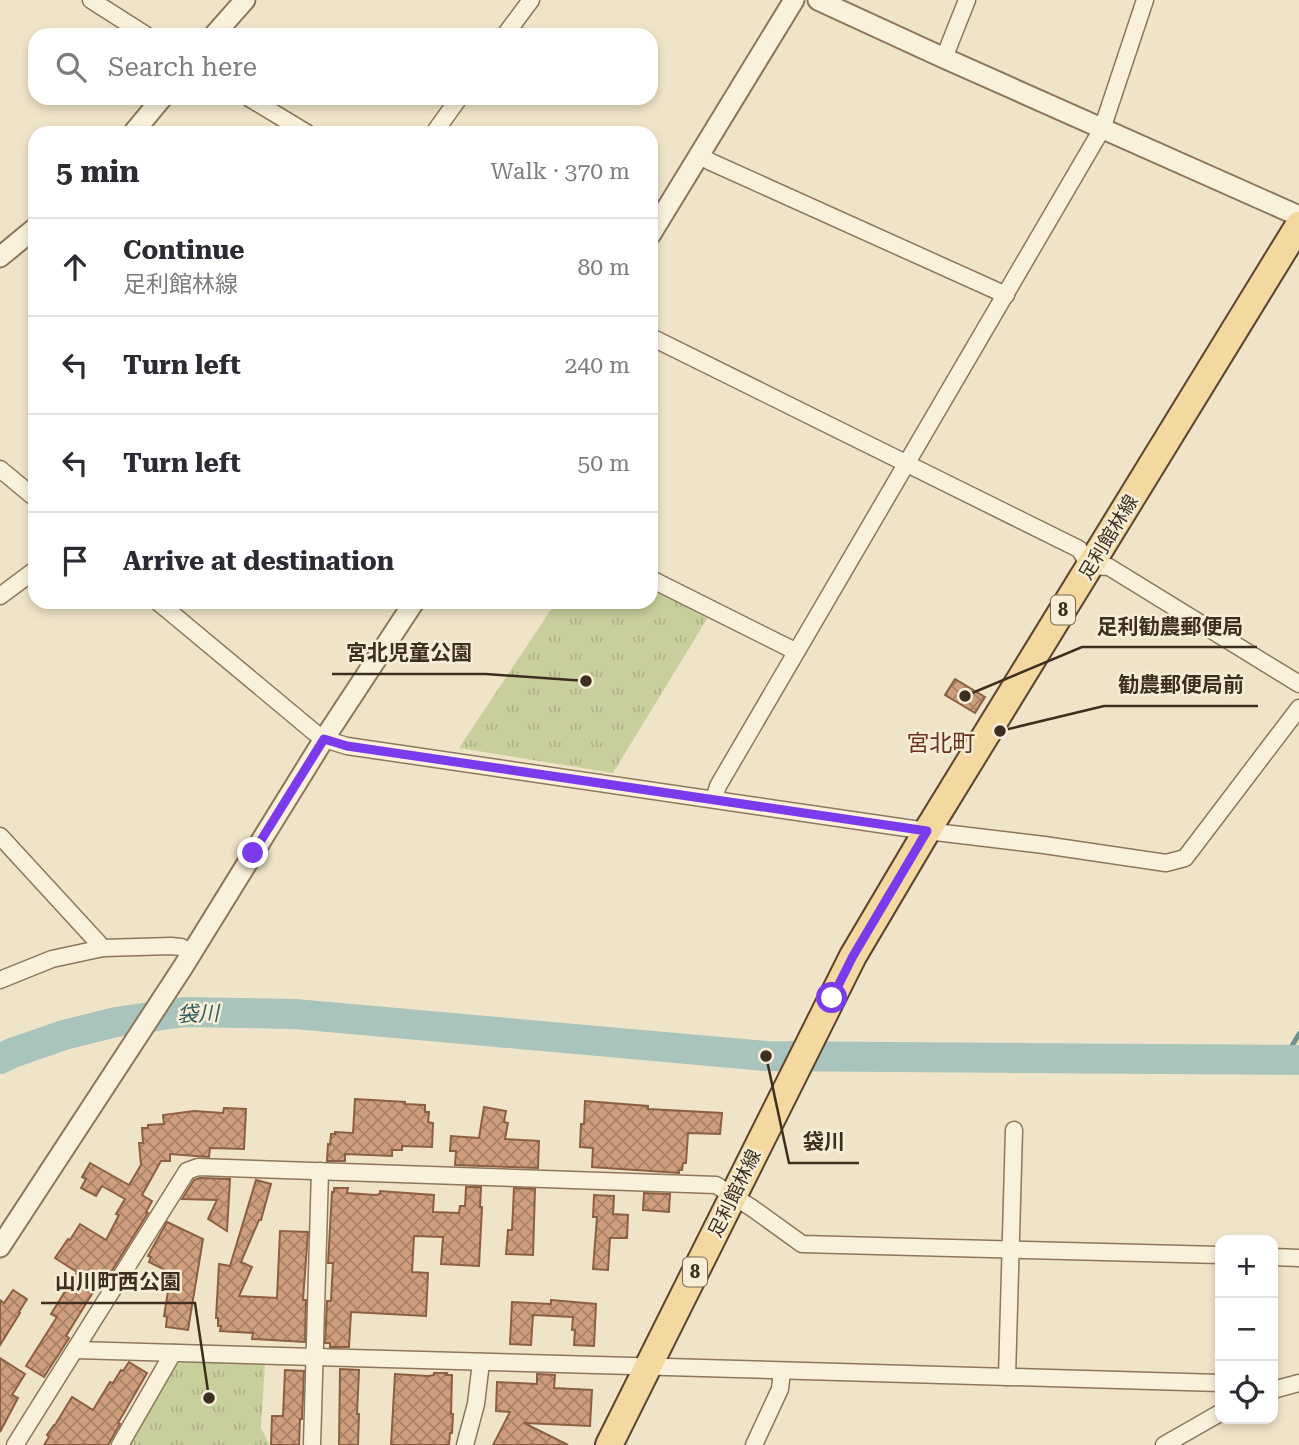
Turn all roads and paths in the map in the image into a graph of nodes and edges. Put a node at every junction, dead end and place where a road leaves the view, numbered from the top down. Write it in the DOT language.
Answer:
graph roads {
  1 [pos="91,0"];
  2 [pos="245,0"];
  3 [pos="531,0"];
  4 [pos="794,0"];
  5 [pos="818,0"];
  6 [pos="967,0"];
  7 [pos="1145,0"];
  8 [pos="135,28"];
  9 [pos="221,28"];
  10 [pos="510,28"];
  11 [pos="944,58"];
  12 [pos="156,105"];
  13 [pos="261,105"];
  14 [pos="454,105"];
  15 [pos="139,126"];
  16 [pos="295,126"];
  17 [pos="439,126"];
  18 [pos="1102,129"];
  19 [pos="699,155"];
  20 [pos="1299,216"];
  21 [pos="658,222"];
  22 [pos="1299,225"];
  23 [pos="28,234"];
  24 [pos="0,257"];
  25 [pos="1006,295"];
  26 [pos="658,340"];
  27 [pos="905,463"];
  28 [pos="0,468"];
  29 [pos="28,492"];
  30 [pos="1090,566"];
  31 [pos="28,575"];
  32 [pos="658,582"];
  33 [pos="0,596"];
  34 [pos="166,609"];
  35 [pos="409,609"];
  36 [pos="795,651"];
  37 [pos="1299,684"];
  38 [pos="1299,708"];
  39 [pos="324,739"];
  40 [pos="713,800"];
  41 [pos="927,831"];
  42 [pos="0,836"];
  43 [pos="103,948"];
  44 [pos="187,960"];
  45 [pos="0,980"];
  46 [pos="1014,1130"];
  47 [pos="320,1171"];
  48 [pos="733,1196"];
  49 [pos="0,1248"];
  50 [pos="1011,1249"];
  51 [pos="1215,1255"];
  52 [pos="1278,1257"];
  53 [pos="1299,1258"];
  54 [pos="76,1350"];
  55 [pos="173,1353"];
  56 [pos="314,1357"];
  57 [pos="481,1362"];
  58 [pos="648,1367"];
  59 [pos="782,1371"];
  60 [pos="1007,1377"];
  61 [pos="1215,1383"];
  62 [pos="1299,1383"];
  63 [pos="1278,1389"];
  64 [pos="1215,1416"];
  65 [pos="756,1442"];
  66 [pos="15,1445"];
  67 [pos="120,1445"];
  68 [pos="312,1445"];
  69 [pos="465,1445"];
  70 [pos="609,1445"];
  71 [pos="773,1445"];
  72 [pos="1164,1445"];
  1 -- 8 [label="street"];
  2 -- 9 [label="street"];
  3 -- 10 [label="street"];
  4 -- 19 [label="street"];
  5 -- 11 [label="street"];
  6 -- 11 [label="street"];
  7 -- 18 [label="street"];
  11 -- 18 [label="street"];
  12 -- 15 [label="street"];
  13 -- 16 [label="street"];
  14 -- 17 [label="street"];
  18 -- 20 [label="street"];
  18 -- 25 [label="street"];
  19 -- 21 [label="street"];
  19 -- 25 [label="street"];
  22 -- 30 [label="main road, 足利館林線 / 8"];
  23 -- 24 [label="street"];
  25 -- 27 [label="street"];
  26 -- 27 [label="street"];
  27 -- 30 [label="street"];
  27 -- 36 [label="street"];
  28 -- 29 [label="street"];
  30 -- 37 [label="street"];
  30 -- 41 [label="main road, 足利館林線 / 8"];
  31 -- 33 [label="street"];
  32 -- 36 [label="street"];
  34 -- 39 [label="street"];
  35 -- 39 [label="street"];
  36 -- 40 [label="street"];
  38 -- 41 [label="street"];
  39 -- 40 [label="street"];
  39 -- 44 [label="street"];
  40 -- 41 [label="street"];
  41 -- 48 [label="main road, 足利館林線 / 8"];
  42 -- 43 [label="street"];
  43 -- 44 [label="street"];
  43 -- 45 [label="street"];
  44 -- 49 [label="street"];
  46 -- 50 [label="street"];
  47 -- 48 [label="street"];
  47 -- 54 [label="street"];
  47 -- 56 [label="street"];
  48 -- 50 [label="street"];
  48 -- 58 [label="main road, 足利館林線 / 8"];
  50 -- 51 [label="street"];
  50 -- 60 [label="street"];
  52 -- 53 [label="street"];
  54 -- 55 [label="street"];
  54 -- 66 [label="street"];
  55 -- 56 [label="street"];
  55 -- 67 [label="street"];
  56 -- 57 [label="street"];
  56 -- 68 [label="street"];
  57 -- 58 [label="street"];
  57 -- 69 [label="street"];
  58 -- 59 [label="street"];
  58 -- 70 [label="main road, 足利館林線 / 8"];
  59 -- 60 [label="street"];
  59 -- 65 [label="street"];
  60 -- 61 [label="street"];
  62 -- 63 [label="street"];
  64 -- 72 [label="street"];
  65 -- 71 [label="street"];
}
